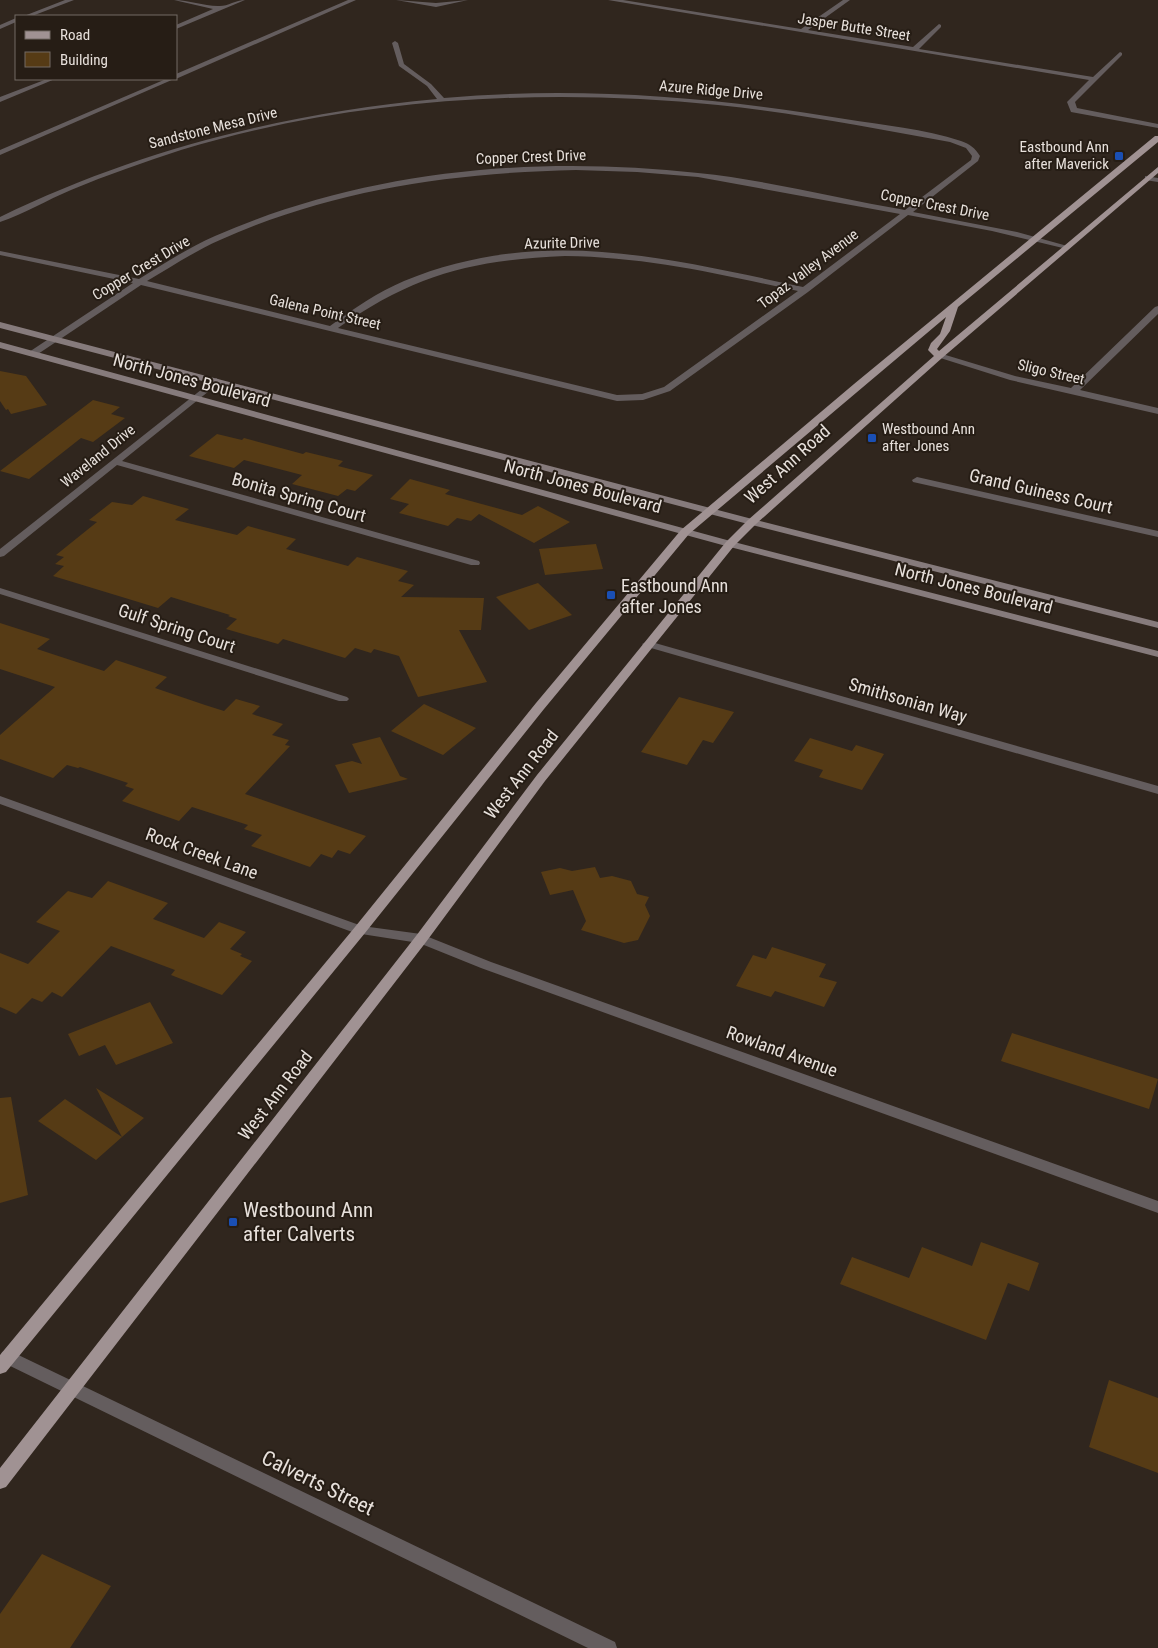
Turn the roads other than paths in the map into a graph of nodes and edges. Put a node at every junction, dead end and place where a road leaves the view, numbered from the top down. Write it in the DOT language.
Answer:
graph roads {
  1 [pos="71,0"];
  2 [pos="177,0"];
  3 [pos="242,0"];
  4 [pos="353,0"];
  5 [pos="399,0"];
  6 [pos="465,0"];
  7 [pos="612,0"];
  8 [pos="649,0"];
  9 [pos="847,0"];
  10 [pos="640,5"];
  11 [pos="221,8"];
  12 [pos="31,15"];
  13 [pos="15,20"];
  14 [pos="0,26"];
  15 [pos="178,26"];
  16 [pos="939,26"];
  17 [pos="803,31"];
  18 [pos="395,43"];
  19 [pos="914,50"];
  20 [pos="1120,54"];
  21 [pos="178,76"];
  22 [pos="1093,79"];
  23 [pos="50,80"];
  24 [pos="170,80"];
  25 [pos="0,100"];
  26 [pos="442,100"];
  27 [pos="1158,126"];
  28 [pos="1158,138"];
  29 [pos="973,150"];
  30 [pos="0,153"];
  31 [pos="1157,171"];
  32 [pos="1148,178"];
  33 [pos="1158,180"];
  34 [pos="906,213"];
  35 [pos="0,220"];
  36 [pos="1036,238"];
  37 [pos="1067,247"];
  38 [pos="0,253"];
  39 [pos="138,282"];
  40 [pos="806,290"];
  41 [pos="954,306"];
  42 [pos="1158,309"];
  43 [pos="0,325"];
  44 [pos="332,328"];
  45 [pos="55,338"];
  46 [pos="0,345"];
  47 [pos="32,354"];
  48 [pos="939,356"];
  49 [pos="216,381"];
  50 [pos="1073,392"];
  51 [pos="643,397"];
  52 [pos="193,399"];
  53 [pos="1158,411"];
  54 [pos="115,462"];
  55 [pos="918,480"];
  56 [pos="710,510"];
  57 [pos="752,522"];
  58 [pos="685,532"];
  59 [pos="1158,534"];
  60 [pos="730,544"];
  61 [pos="0,554"];
  62 [pos="474,563"];
  63 [pos="0,591"];
  64 [pos="1158,625"];
  65 [pos="648,644"];
  66 [pos="1158,654"];
  67 [pos="344,699"];
  68 [pos="1158,790"];
  69 [pos="0,800"];
  70 [pos="360,930"];
  71 [pos="393,934"];
  72 [pos="421,939"];
  73 [pos="1158,1207"];
  74 [pos="4,1362"];
  75 [pos="72,1389"];
  76 [pos="0,1481"];
  77 [pos="608,1648"];
  1 -- 12 [label="street"];
  2 -- 11 [label="street"];
  3 -- 11 [label="street"];
  4 -- 21 [label="street"];
  5 -- 6 [label="street"];
  7 -- 10 [label="street, Jasper Butte Street"];
  8 -- 10 [label="street"];
  9 -- 17 [label="street"];
  10 -- 17 [label="street, Jasper Butte Street"];
  11 -- 15 [label="street"];
  13 -- 14 [label="street"];
  16 -- 19 [label="street"];
  17 -- 19 [label="street, Jasper Butte Street"];
  18 -- 26 [label="street"];
  19 -- 22 [label="street, Jasper Butte Street"];
  20 -- 22 [label="street"];
  22 -- 27 [label="street"];
  23 -- 25 [label="street"];
  24 -- 30 [label="street"];
  26 -- 29 [label="street, Azure Ridge Drive"];
  26 -- 35 [label="street, Sandstone Mesa Drive"];
  28 -- 36 [label="main road, West Ann Road"];
  29 -- 34 [label="street, Topaz Valley Avenue"];
  31 -- 32 [label="main road, West Ann Road"];
  32 -- 33 [label="street"];
  32 -- 37 [label="main road, West Ann Road"];
  34 -- 36 [label="street, Copper Crest Drive"];
  34 -- 39 [label="street, Copper Crest Drive"];
  34 -- 40 [label="street, Topaz Valley Avenue"];
  36 -- 37 [label="street, Copper Crest Drive"];
  36 -- 41 [label="main road, West Ann Road"];
  37 -- 48 [label="main road, West Ann Road"];
  38 -- 39 [label="street, Galena Point Street"];
  39 -- 44 [label="street, Galena Point Street"];
  39 -- 45 [label="street, Copper Crest Drive"];
  40 -- 44 [label="street, Azurite Drive"];
  40 -- 51 [label="street, Topaz Valley Avenue"];
  41 -- 48 [label="main road"];
  41 -- 56 [label="main road, West Ann Road"];
  42 -- 50 [label="street"];
  43 -- 45 [label="main road, North Jones Boulevard"];
  44 -- 51 [label="street, Galena Point Street"];
  45 -- 47 [label="street, Copper Crest Drive"];
  45 -- 49 [label="main road, North Jones Boulevard"];
  46 -- 47 [label="main road, North Jones Boulevard"];
  47 -- 52 [label="main road, North Jones Boulevard"];
  48 -- 50 [label="street, Sligo Street"];
  48 -- 57 [label="main road, West Ann Road"];
  49 -- 52 [label="street, Waveland Drive"];
  49 -- 56 [label="main road, North Jones Boulevard"];
  50 -- 53 [label="street, Sligo Street"];
  52 -- 54 [label="street, Waveland Drive"];
  52 -- 58 [label="main road, North Jones Boulevard"];
  54 -- 61 [label="street, Waveland Drive"];
  54 -- 62 [label="street, Bonita Spring Court"];
  55 -- 59 [label="street, Grand Guiness Court"];
  56 -- 57 [label="main road, North Jones Boulevard"];
  56 -- 58 [label="main road, West Ann Road"];
  57 -- 60 [label="main road, West Ann Road"];
  57 -- 64 [label="main road, North Jones Boulevard"];
  58 -- 60 [label="main road, North Jones Boulevard"];
  58 -- 70 [label="main road, West Ann Road"];
  60 -- 65 [label="main road, West Ann Road"];
  60 -- 66 [label="main road, North Jones Boulevard"];
  63 -- 67 [label="street, Gulf Spring Court"];
  65 -- 68 [label="street, Smithsonian Way"];
  65 -- 72 [label="main road, West Ann Road"];
  69 -- 70 [label="street, Rock Creek Lane"];
  70 -- 71 [label="street, Rock Creek Lane"];
  70 -- 74 [label="main road, West Ann Road"];
  71 -- 72 [label="street, Rowland Avenue"];
  72 -- 73 [label="street, Rowland Avenue"];
  72 -- 75 [label="main road, West Ann Road"];
  74 -- 75 [label="street, Calverts Street"];
  75 -- 76 [label="main road, West Ann Road"];
  75 -- 77 [label="street, Calverts Street"];
}
